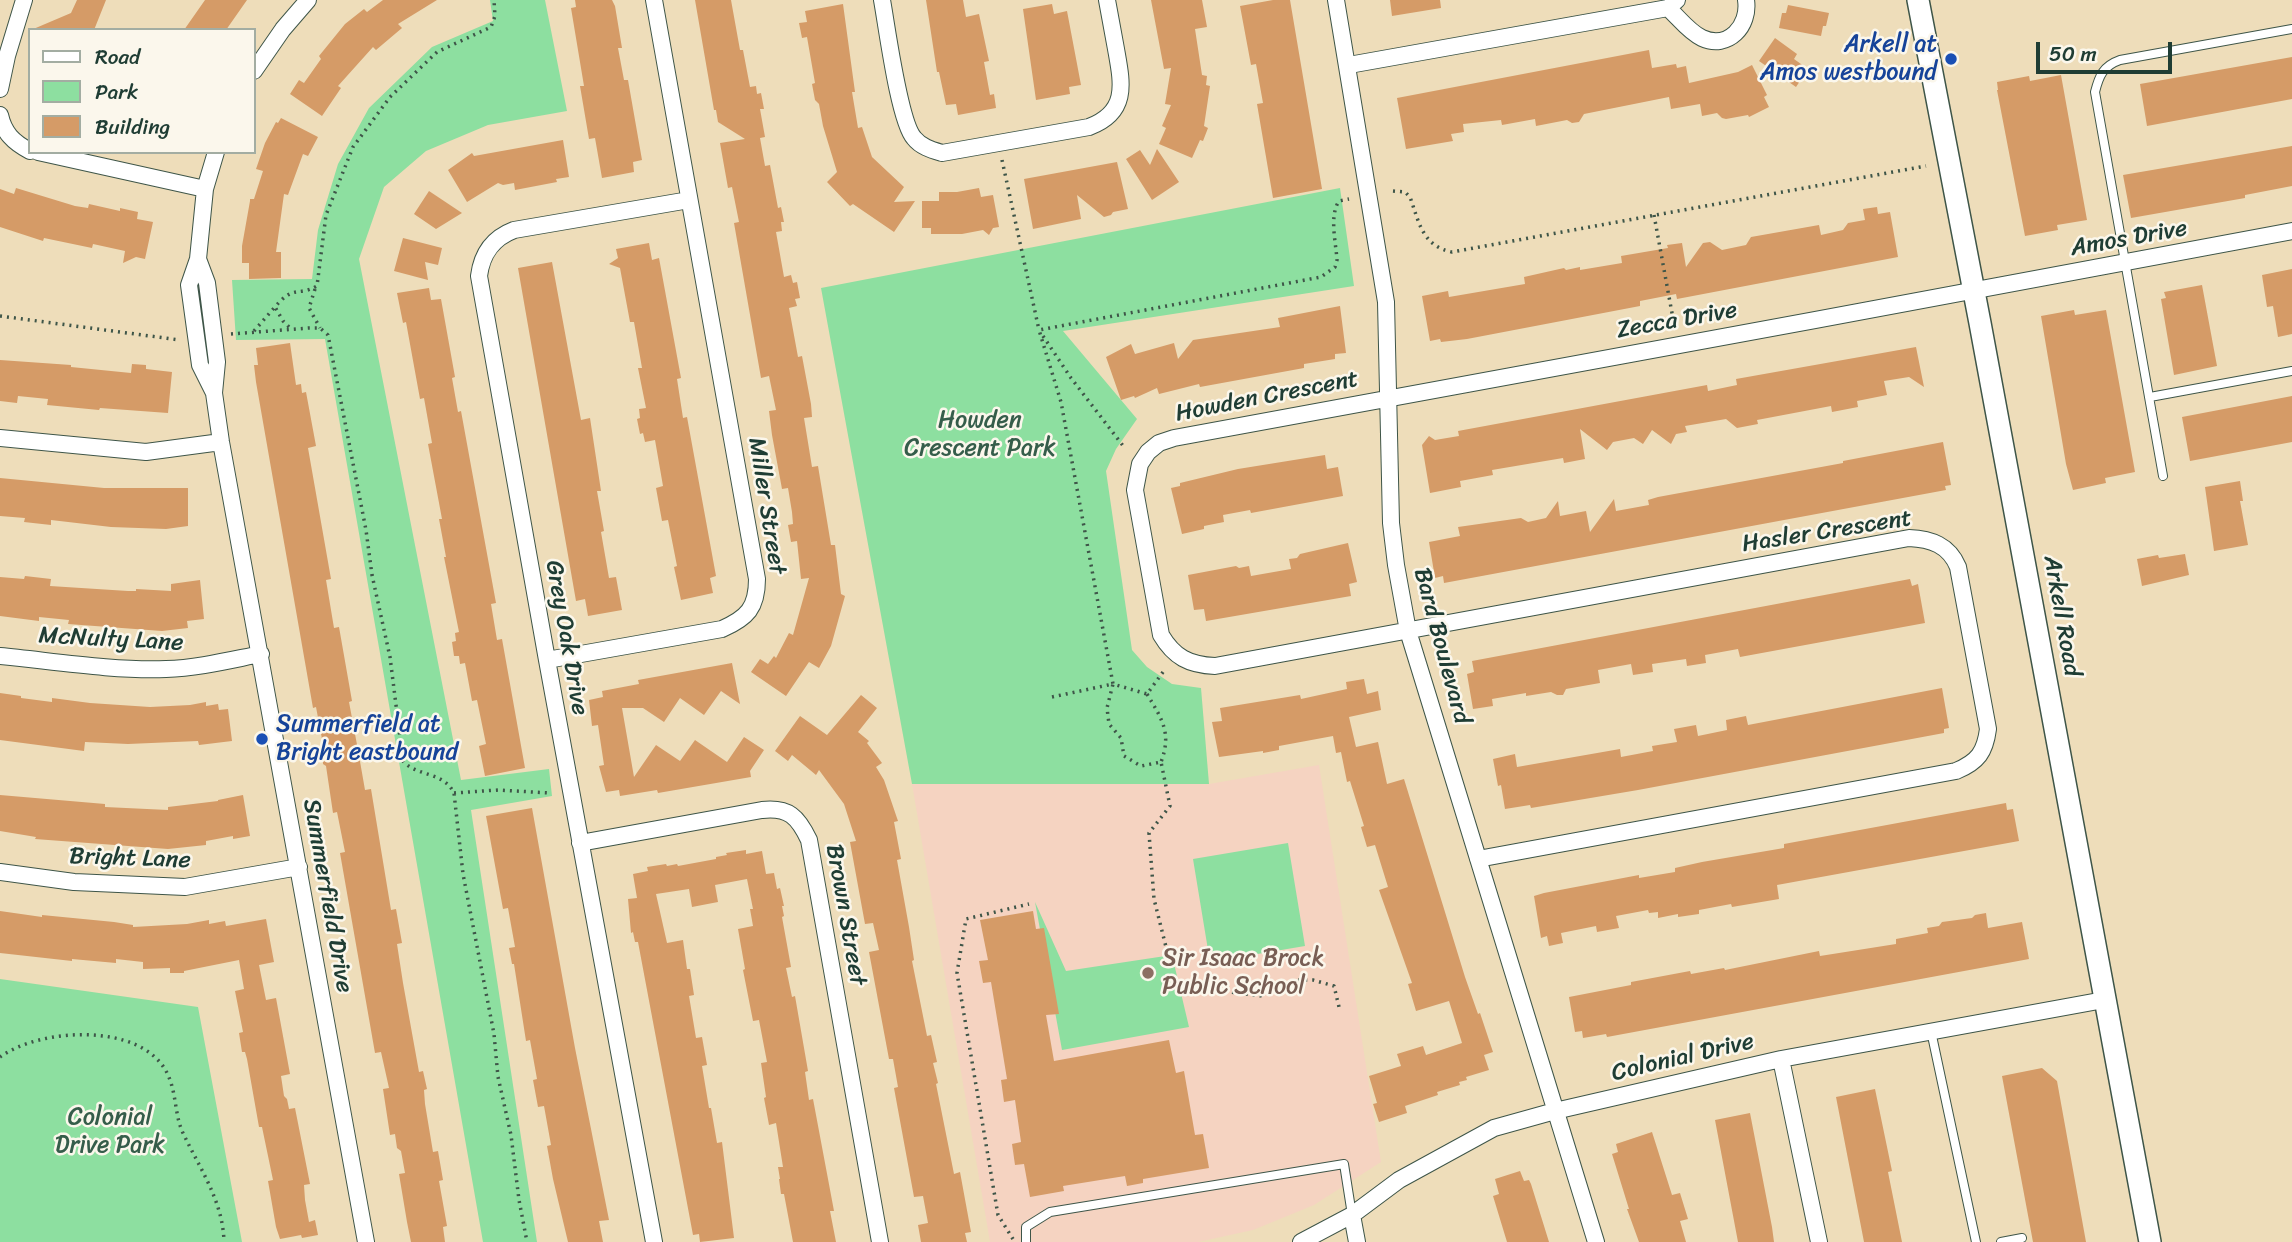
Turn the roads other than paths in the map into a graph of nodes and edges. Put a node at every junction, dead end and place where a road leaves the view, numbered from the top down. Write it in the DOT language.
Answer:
graph roads {
  1 [pos="24,0"];
  2 [pos="309,0"];
  3 [pos="654,0"];
  4 [pos="882,0"];
  5 [pos="1107,0"];
  6 [pos="1336,0"];
  7 [pos="1746,0"];
  8 [pos="1918,0"];
  9 [pos="1673,4"];
  10 [pos="2292,29"];
  11 [pos="1349,65"];
  12 [pos="256,68"];
  13 [pos="0,89"];
  14 [pos="0,115"];
  15 [pos="28,149"];
  16 [pos="47,154"];
  17 [pos="215,154"];
  18 [pos="205,188"];
  19 [pos="689,200"];
  20 [pos="2292,231"];
  21 [pos="2127,263"];
  22 [pos="1974,290"];
  23 [pos="2292,371"];
  24 [pos="1388,397"];
  25 [pos="2150,397"];
  26 [pos="0,438"];
  27 [pos="221,442"];
  28 [pos="2163,476"];
  29 [pos="1408,631"];
  30 [pos="261,654"];
  31 [pos="0,656"];
  32 [pos="547,660"];
  33 [pos="580,843"];
  34 [pos="1479,859"];
  35 [pos="299,867"];
  36 [pos="0,872"];
  37 [pos="2104,1000"];
  38 [pos="1931,1031"];
  39 [pos="1781,1059"];
  40 [pos="1555,1111"];
  41 [pos="1352,1215"];
  42 [pos="2022,1238"];
  43 [pos="366,1242"];
  44 [pos="654,1242"];
  45 [pos="880,1242"];
  46 [pos="1026,1242"];
  47 [pos="1301,1242"];
  48 [pos="1357,1242"];
  49 [pos="1596,1242"];
  50 [pos="1819,1242"];
  51 [pos="1976,1242"];
  52 [pos="2001,1242"];
  53 [pos="2150,1242"];
  1 -- 13 [label="street"];
  2 -- 12 [label="street"];
  3 -- 19 [label="street, Miller Street"];
  4 -- 5 [label="street"];
  6 -- 11 [label="street, Bard Boulevard"];
  7 -- 9 [label="street"];
  8 -- 22 [label="main road, Arkell Road"];
  9 -- 11 [label="street"];
  10 -- 21 [label="lane"];
  11 -- 24 [label="street, Bard Boulevard"];
  14 -- 15 [label="street"];
  16 -- 18 [label="street"];
  17 -- 18 [label="street, Summerfield Drive"];
  18 -- 27 [label="street, Summerfield Drive"];
  19 -- 32 [label="street, Grey Oak Drive"];
  19 -- 32 [label="street, Miller Street"];
  20 -- 21 [label="street, Amos Drive"];
  21 -- 22 [label="street, Amos Drive"];
  21 -- 25 [label="lane"];
  22 -- 24 [label="street, Zecca Drive"];
  22 -- 37 [label="main road, Arkell Road"];
  23 -- 25 [label="lane"];
  24 -- 29 [label="street, Bard Boulevard"];
  24 -- 29 [label="street, Howden Crescent"];
  25 -- 28 [label="lane"];
  26 -- 27 [label="street"];
  27 -- 30 [label="street, Summerfield Drive"];
  29 -- 34 [label="street, Bard Boulevard"];
  29 -- 34 [label="street, Hasler Crescent"];
  30 -- 31 [label="street, McNulty Lane"];
  30 -- 35 [label="street, Summerfield Drive"];
  32 -- 33 [label="street, Grey Oak Drive"];
  33 -- 44 [label="street, Grey Oak Drive"];
  33 -- 45 [label="street, Brown Street"];
  34 -- 40 [label="street, Bard Boulevard"];
  35 -- 36 [label="street, Bright Lane"];
  35 -- 43 [label="street, Summerfield Drive"];
  37 -- 38 [label="street, Colonial Drive"];
  37 -- 53 [label="main road, Arkell Road"];
  38 -- 39 [label="street, Colonial Drive"];
  38 -- 51 [label="lane"];
  39 -- 40 [label="street, Colonial Drive"];
  39 -- 50 [label="street"];
  40 -- 41 [label="street, Colonial Drive"];
  40 -- 49 [label="street, Bard Boulevard"];
  41 -- 46 [label="lane"];
  41 -- 47 [label="street, Colonial Drive"];
  41 -- 48 [label="street"];
  42 -- 52 [label="lane"];
}
